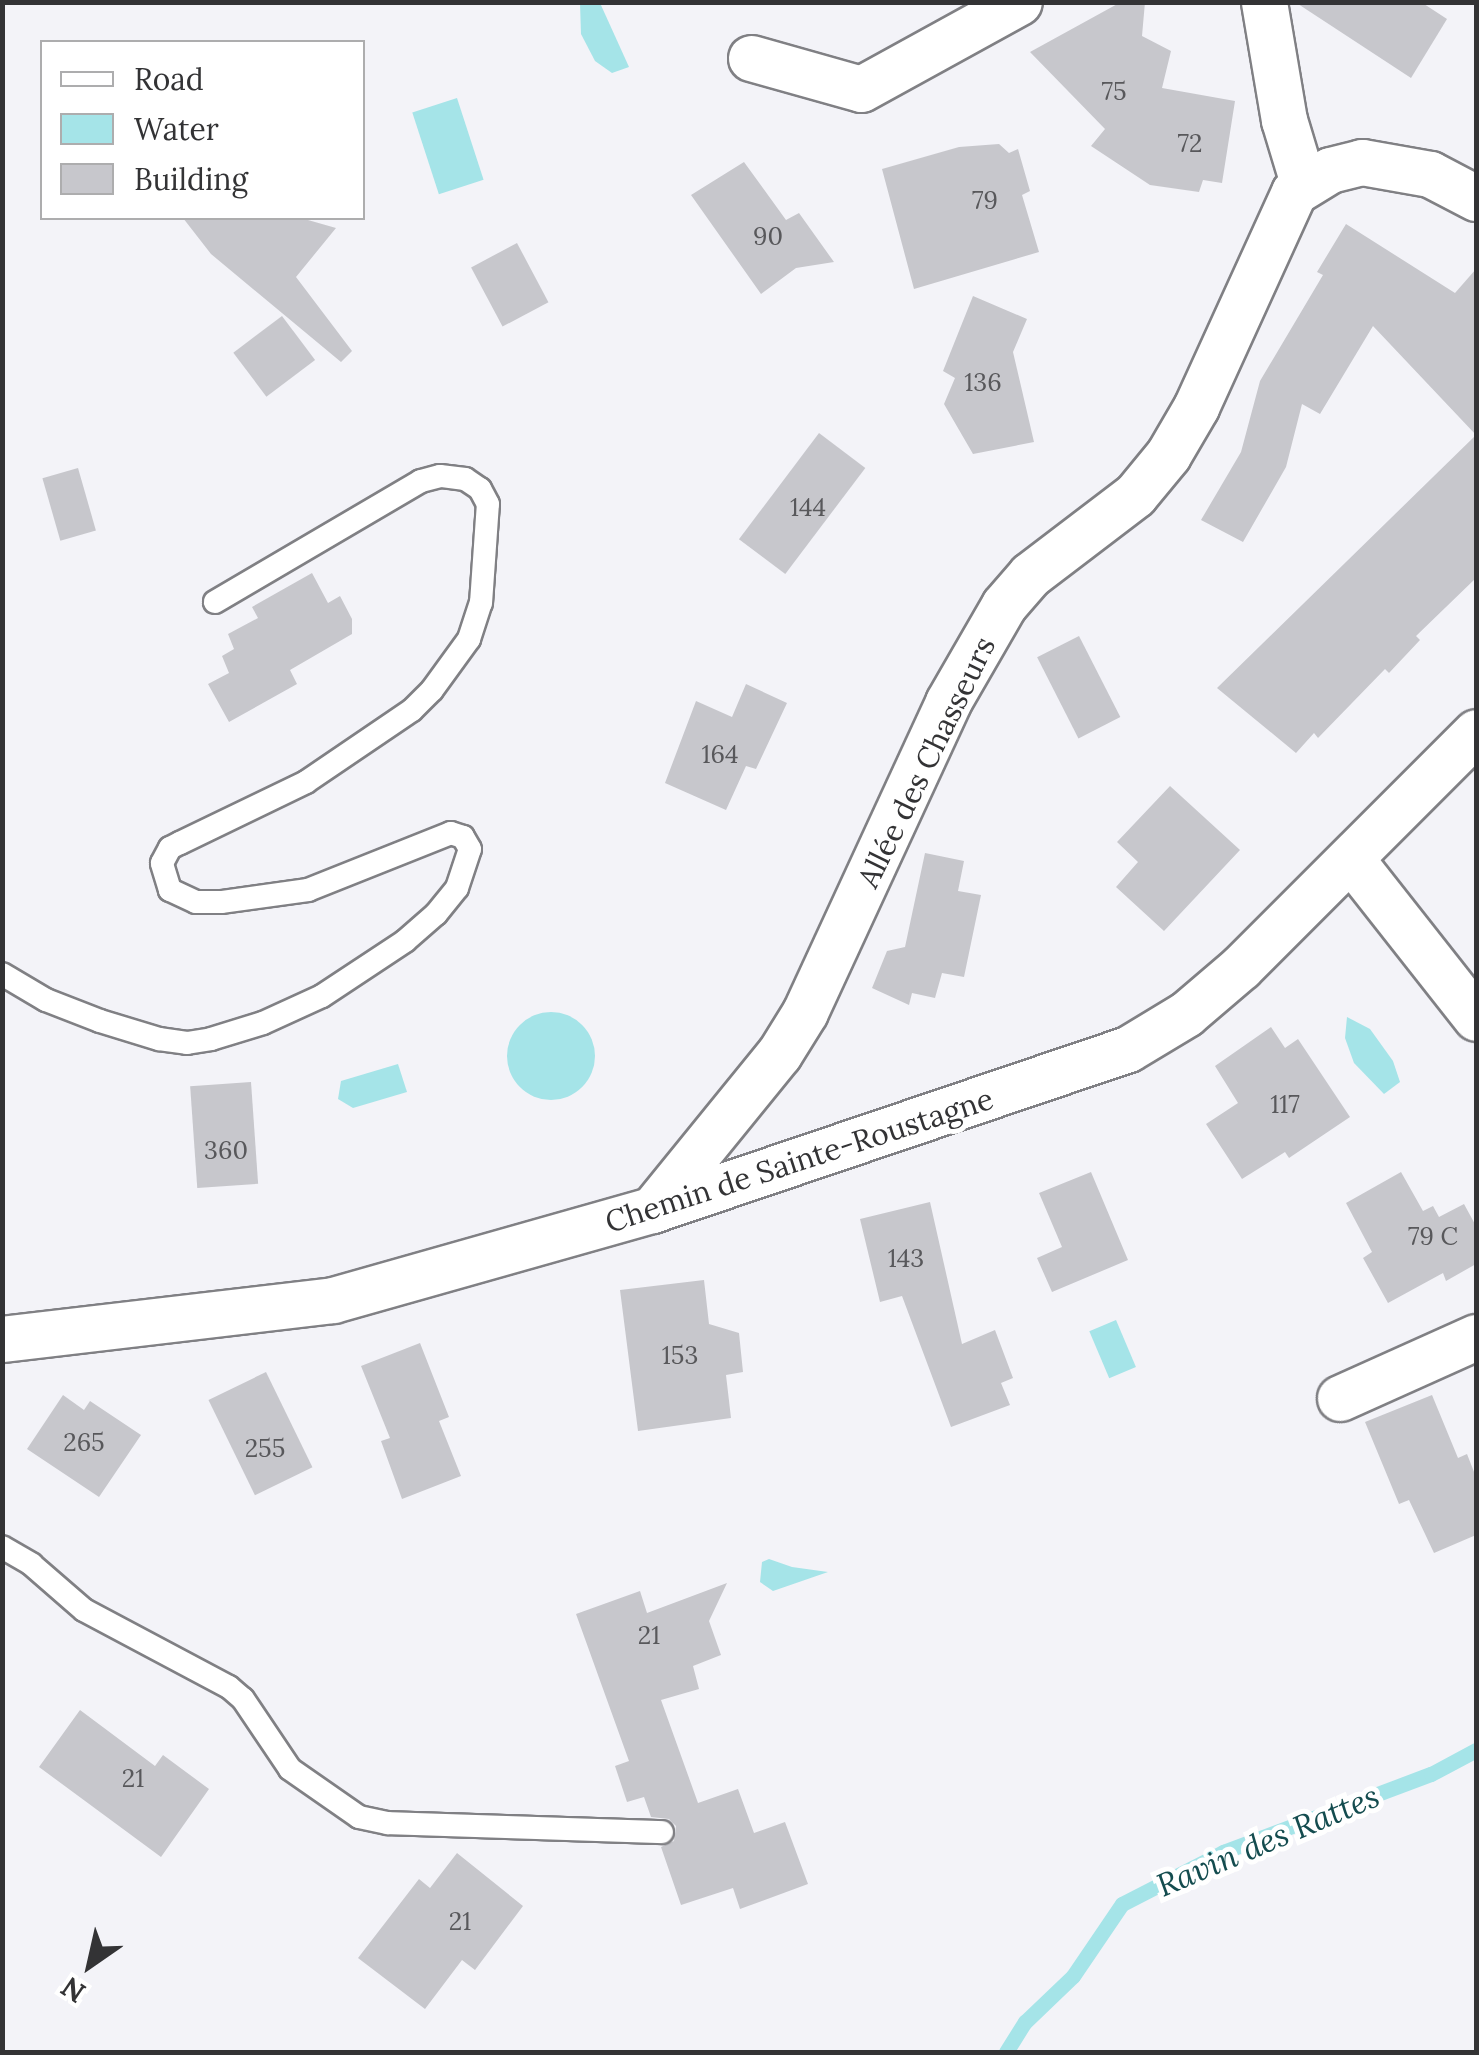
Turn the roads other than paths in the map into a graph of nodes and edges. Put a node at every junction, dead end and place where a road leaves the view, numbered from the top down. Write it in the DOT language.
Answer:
graph roads {
  1 [pos="1019,2"];
  2 [pos="1264,2"];
  3 [pos="751,58"];
  4 [pos="1304,183"];
  5 [pos="1476,198"];
  6 [pos="215,602"];
  7 [pos="1476,732"];
  8 [pos="1351,859"];
  9 [pos="2,974"];
  10 [pos="1476,1018"];
  11 [pos="652,1210"];
  12 [pos="1476,1337"];
  13 [pos="2,1339"];
  14 [pos="1340,1398"];
  15 [pos="2,1546"];
  16 [pos="662,1832"];
  1 -- 3 [label="street"];
  2 -- 4 [label="street"];
  4 -- 5 [label="street"];
  4 -- 11 [label="street, Allée des Chasseurs"];
  6 -- 9 [label="lane"];
  7 -- 8 [label="street, Chemin de Sainte-Roustagne"];
  8 -- 10 [label="street"];
  8 -- 11 [label="street, Chemin de Sainte-Roustagne"];
  11 -- 13 [label="street, Chemin de Sainte-Roustagne"];
  12 -- 14 [label="street"];
  15 -- 16 [label="lane"];
}
